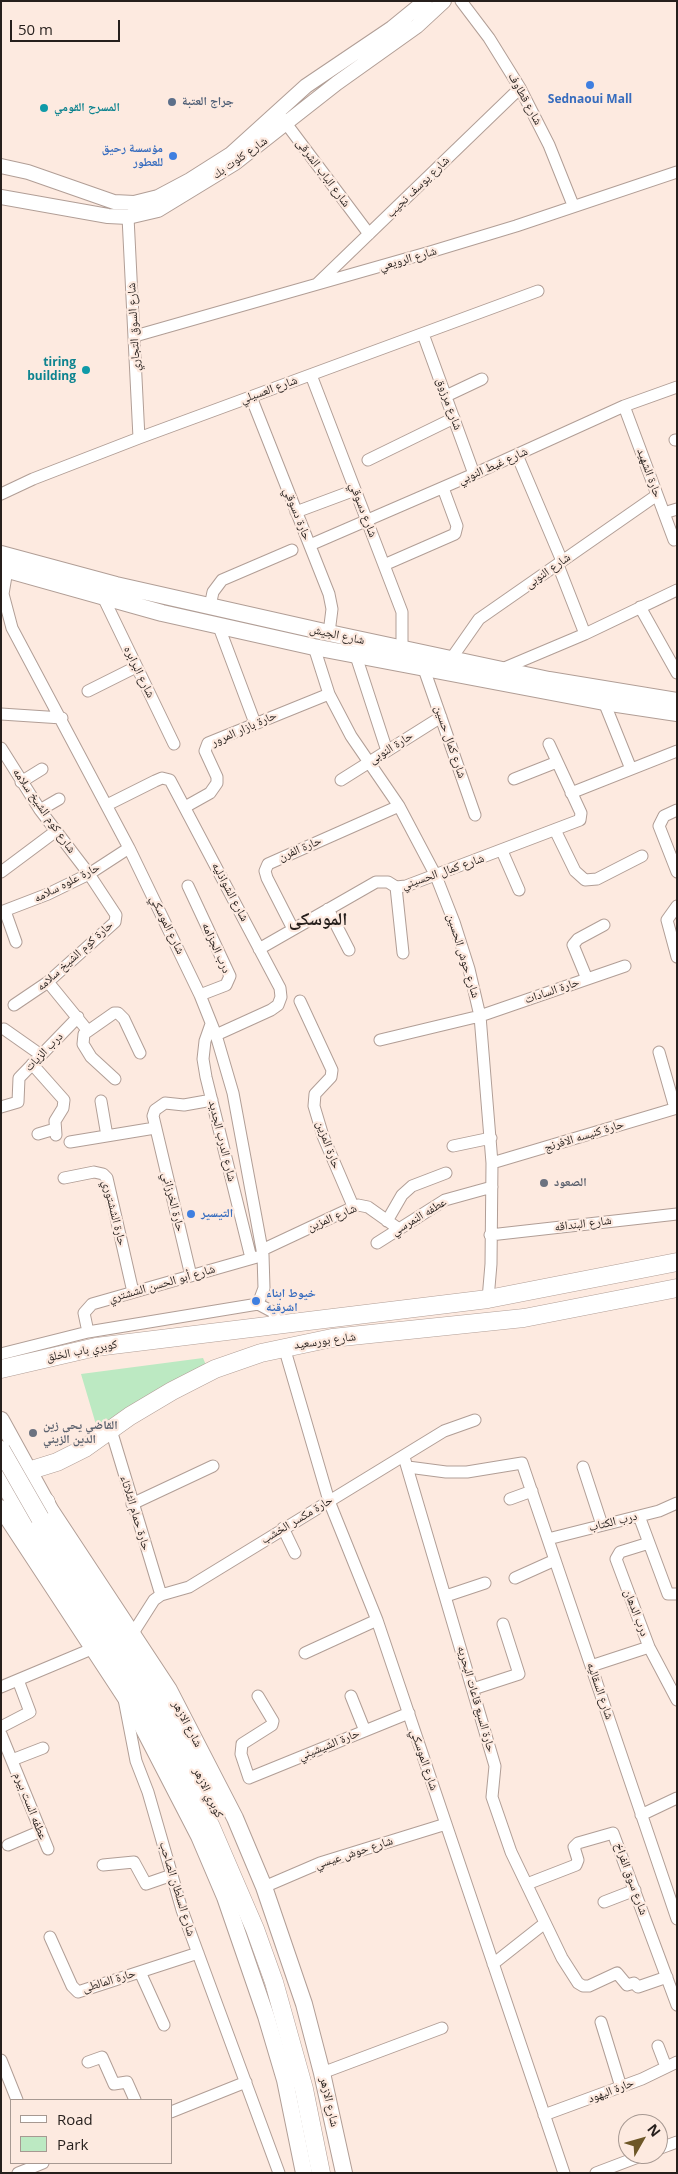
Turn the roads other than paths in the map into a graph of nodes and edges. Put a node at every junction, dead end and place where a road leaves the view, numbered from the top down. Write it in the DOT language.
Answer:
graph roads {
  1 [pos="425,1"];
  2 [pos="444,1"];
  3 [pos="461,1"];
  4 [pos="520,88"];
  5 [pos="278,113"];
  6 [pos="286,124"];
  7 [pos="1,166"];
  8 [pos="677,172"];
  9 [pos="1,197"];
  10 [pos="573,205"];
  11 [pos="128,217"];
  12 [pos="369,234"];
  13 [pos="316,285"];
  14 [pos="538,291"];
  15 [pos="423,334"];
  16 [pos="135,336"];
  17 [pos="311,375"];
  18 [pos="482,379"];
  19 [pos="677,388"];
  20 [pos="251,396"];
  21 [pos="446,396"];
  22 [pos="624,406"];
  23 [pos="454,418"];
  24 [pos="139,438"];
  25 [pos="518,455"];
  26 [pos="368,460"];
  27 [pos="474,474"];
  28 [pos="443,488"];
  29 [pos="355,490"];
  30 [pos="1,494"];
  31 [pos="657,496"];
  32 [pos="677,509"];
  33 [pos="296,512"];
  34 [pos="664,513"];
  35 [pos="367,522"];
  36 [pos="674,540"];
  37 [pos="310,545"];
  38 [pos="292,550"];
  39 [pos="1,554"];
  40 [pos="560,563"];
  41 [pos="384,565"];
  42 [pos="4,569"];
  43 [pos="677,590"];
  44 [pos="104,598"];
  45 [pos="210,606"];
  46 [pos="640,607"];
  47 [pos="219,627"];
  48 [pos="329,633"];
  49 [pos="585,634"];
  50 [pos="314,647"];
  51 [pos="402,648"];
  52 [pos="356,656"];
  53 [pos="451,659"];
  54 [pos="136,667"];
  55 [pos="424,669"];
  56 [pos="502,669"];
  57 [pos="677,673"];
  58 [pos="88,691"];
  59 [pos="329,694"];
  60 [pos="677,701"];
  61 [pos="604,702"];
  62 [pos="677,713"];
  63 [pos="1,714"];
  64 [pos="441,717"];
  65 [pos="62,718"];
  66 [pos="255,723"];
  67 [pos="174,744"];
  68 [pos="548,744"];
  69 [pos="1,748"];
  70 [pos="387,751"];
  71 [pos="677,751"];
  72 [pos="4,760"];
  73 [pos="370,762"];
  74 [pos="557,762"];
  75 [pos="631,769"];
  76 [pos="42,770"];
  77 [pos="514,778"];
  78 [pos="341,780"];
  79 [pos="21,782"];
  80 [pos="571,793"];
  81 [pos="59,799"];
  82 [pos="107,805"];
  83 [pos="399,806"];
  84 [pos="185,807"];
  85 [pos="40,810"];
  86 [pos="677,810"];
  87 [pos="475,815"];
  88 [pos="555,830"];
  89 [pos="56,831"];
  90 [pos="129,848"];
  91 [pos="502,851"];
  92 [pos="642,856"];
  93 [pos="1,872"];
  94 [pos="677,872"];
  95 [pos="89,874"];
  96 [pos="436,876"];
  97 [pos="188,886"];
  98 [pos="396,887"];
  99 [pos="518,890"];
  100 [pos="677,906"];
  101 [pos="328,909"];
  102 [pos="3,912"];
  103 [pos="604,925"];
  104 [pos="293,929"];
  105 [pos="16,942"];
  106 [pos="259,949"];
  107 [pos="349,950"];
  108 [pos="403,953"];
  109 [pos="677,957"];
  110 [pos="624,966"];
  111 [pos="587,979"];
  112 [pos="48,982"];
  113 [pos="200,995"];
  114 [pos="300,1002"];
  115 [pos="14,1006"];
  116 [pos="480,1016"];
  117 [pos="78,1017"];
  118 [pos="211,1024"];
  119 [pos="4,1029"];
  120 [pos="88,1031"];
  121 [pos="216,1035"];
  122 [pos="380,1040"];
  123 [pos="659,1052"];
  124 [pos="140,1053"];
  125 [pos="41,1055"];
  126 [pos="32,1064"];
  127 [pos="115,1079"];
  128 [pos="672,1083"];
  129 [pos="212,1100"];
  130 [pos="101,1101"];
  131 [pos="1,1106"];
  132 [pos="676,1108"];
  133 [pos="155,1128"];
  134 [pos="38,1134"];
  135 [pos="108,1136"];
  136 [pos="490,1138"];
  137 [pos="70,1142"];
  138 [pos="453,1146"];
  139 [pos="492,1163"];
  140 [pos="446,1173"];
  141 [pos="64,1178"];
  142 [pos="492,1187"];
  143 [pos="352,1206"];
  144 [pos="677,1214"];
  145 [pos="387,1221"];
  146 [pos="399,1229"];
  147 [pos="490,1235"];
  148 [pos="377,1243"];
  149 [pos="262,1252"];
  150 [pos="251,1258"];
  151 [pos="677,1262"];
  152 [pos="190,1276"];
  153 [pos="677,1288"];
  154 [pos="133,1292"];
  155 [pos="488,1299"];
  156 [pos="258,1304"];
  157 [pos="278,1325"];
  158 [pos="88,1332"];
  159 [pos="164,1338"];
  160 [pos="284,1347"];
  161 [pos="1,1354"];
  162 [pos="1,1369"];
  163 [pos="1,1420"];
  164 [pos="475,1420"];
  165 [pos="110,1430"];
  166 [pos="1,1450"];
  167 [pos="406,1462"];
  168 [pos="213,1466"];
  169 [pos="583,1468"];
  170 [pos="1,1472"];
  171 [pos="1,1478"];
  172 [pos="27,1480"];
  173 [pos="532,1491"];
  174 [pos="510,1499"];
  175 [pos="329,1501"];
  176 [pos="46,1502"];
  177 [pos="677,1503"];
  178 [pos="132,1504"];
  179 [pos="1,1508"];
  180 [pos="640,1516"];
  181 [pos="602,1525"];
  182 [pos="283,1528"];
  183 [pos="548,1539"];
  184 [pos="649,1543"];
  185 [pos="295,1553"];
  186 [pos="555,1560"];
  187 [pos="515,1578"];
  188 [pos="485,1583"];
  189 [pos="677,1594"];
  190 [pos="161,1595"];
  191 [pos="446,1596"];
  192 [pos="377,1620"];
  193 [pos="503,1624"];
  194 [pos="133,1633"];
  195 [pos="649,1647"];
  196 [pos="94,1648"];
  197 [pos="305,1653"];
  198 [pos="591,1666"];
  199 [pos="18,1680"];
  200 [pos="1,1687"];
  201 [pos="473,1689"];
  202 [pos="123,1692"];
  203 [pos="258,1696"];
  204 [pos="351,1696"];
  205 [pos="677,1700"];
  206 [pos="408,1713"];
  207 [pos="1,1727"];
  208 [pos="365,1731"];
  209 [pos="1,1734"];
  210 [pos="43,1748"];
  211 [pos="12,1760"];
  212 [pos="677,1798"];
  213 [pos="641,1815"];
  214 [pos="446,1824"];
  215 [pos="41,1831"];
  216 [pos="8,1845"];
  217 [pos="48,1849"];
  218 [pos="103,1865"];
  219 [pos="172,1875"];
  220 [pos="527,1884"];
  221 [pos="264,1887"];
  222 [pos="635,1890"];
  223 [pos="604,1902"];
  224 [pos="677,1919"];
  225 [pos="545,1923"];
  226 [pos="50,1937"];
  227 [pos="198,1953"];
  228 [pos="493,1964"];
  229 [pos="140,1972"];
  230 [pos="672,1983"];
  231 [pos="677,2005"];
  232 [pos="601,2022"];
  233 [pos="164,2025"];
  234 [pos="442,2028"];
  235 [pos="658,2046"];
  236 [pos="1,2060"];
  237 [pos="88,2062"];
  238 [pos="671,2065"];
  239 [pos="322,2073"];
  240 [pos="246,2082"];
  241 [pos="621,2087"];
  242 [pos="17,2099"];
  243 [pos="135,2099"];
  244 [pos="172,2112"];
  245 [pos="544,2115"];
  246 [pos="40,2164"];
  247 [pos="620,2164"];
  248 [pos="26,2171"];
  249 [pos="277,2172"];
  250 [pos="304,2173"];
  251 [pos="322,2173"];
  252 [pos="333,2173"];
  253 [pos="344,2173"];
  254 [pos="564,2173"];
  255 [pos="596,2173"];
  1 -- 5 [label="street, شارع كلوت بك"];
  2 -- 6 [label="street, شارع كلوت بك"];
  3 -- 4 [label="street, شارع قطاوف"];
  4 -- 10 [label="street, شارع قطاوف"];
  4 -- 12 [label="street, شارع يوسف نجيب"];
  5 -- 6 [label="street, شارع الباب الشرقى"];
  5 -- 7 [label="street, شارع كلوت بك"];
  6 -- 11 [label="street, شارع كلوت بك"];
  6 -- 12 [label="street, شارع الباب الشرقى"];
  8 -- 10 [label="street, شارع الرويعي"];
  9 -- 11 [label="street, شارع كلوت بك"];
  10 -- 13 [label="street, شارع الرويعي"];
  11 -- 16 [label="street, شارع السوق التجاري"];
  12 -- 13 [label="street, شارع يوسف نجيب"];
  13 -- 16 [label="street, شارع الرويعي"];
  14 -- 15 [label="street, شارع العسيلي"];
  15 -- 17 [label="street, شارع العسيلي"];
  15 -- 21 [label="street, شارع مرزوق"];
  16 -- 24 [label="street, شارع السوق التجاري"];
  17 -- 20 [label="street, شارع العسيلي"];
  17 -- 29 [label="street, شارع دسوقي"];
  18 -- 21 [label="street"];
  19 -- 22 [label="street, شارع غيط النوبي"];
  20 -- 24 [label="street, شارع العسيلي"];
  20 -- 33 [label="street, حارة دسوقي"];
  21 -- 23 [label="street, شارع مرزوق"];
  22 -- 25 [label="street, شارع غيط النوبي"];
  22 -- 31 [label="street, حارة الشهيد"];
  23 -- 26 [label="street"];
  23 -- 27 [label="street, شارع مرزوق"];
  24 -- 30 [label="street, شارع العسيلي"];
  25 -- 27 [label="street, شارع غيط النوبي"];
  25 -- 40 [label="street"];
  27 -- 28 [label="street, شارع غيط النوبي"];
  28 -- 35 [label="street, شارع غيط النوبي"];
  28 -- 41 [label="street"];
  29 -- 33 [label="street"];
  29 -- 35 [label="street, شارع دسوقي"];
  31 -- 34 [label="street, حارة الشهيد"];
  31 -- 40 [label="street, شارع النوبى"];
  32 -- 34 [label="street"];
  33 -- 37 [label="street, حارة دسوقي"];
  34 -- 36 [label="street, حارة الشهيد"];
  35 -- 37 [label="street, شارع غيط النوبي"];
  35 -- 41 [label="street, شارع دسوقي"];
  37 -- 48 [label="street, حارة دسوقي"];
  38 -- 45 [label="street"];
  39 -- 45 [label="main road, شارع الجيش"];
  40 -- 49 [label="street"];
  40 -- 53 [label="street, شارع النوبى"];
  41 -- 51 [label="street, شارع دسوقي"];
  42 -- 44 [label="main road, شارع الجيش"];
  42 -- 65 [label="street, شارع الموسكي"];
  43 -- 46 [label="street"];
  44 -- 47 [label="main road, شارع الجيش"];
  44 -- 54 [label="street, شارع البرابره"];
  45 -- 48 [label="main road, شارع الجيش"];
  46 -- 49 [label="street"];
  46 -- 57 [label="street"];
  47 -- 50 [label="main road, شارع الجيش"];
  47 -- 66 [label="street"];
  48 -- 51 [label="main road, شارع الجيش"];
  49 -- 56 [label="street"];
  50 -- 52 [label="main road, شارع الجيش"];
  50 -- 59 [label="street, شارع حوش الحسين"];
  51 -- 53 [label="main road, شارع الجيش"];
  52 -- 55 [label="main road, شارع الجيش"];
  52 -- 70 [label="street"];
  53 -- 56 [label="main road, شارع الجيش"];
  54 -- 58 [label="street"];
  54 -- 67 [label="street, شارع البرابره"];
  55 -- 61 [label="main road, شارع الجيش"];
  55 -- 64 [label="street, شارع كمال حسين"];
  56 -- 60 [label="main road, شارع الجيش"];
  59 -- 66 [label="street, حارة بازار المرور"];
  59 -- 73 [label="street, شارع حوش الحسين"];
  61 -- 62 [label="main road, شارع الجيش"];
  61 -- 75 [label="street"];
  63 -- 65 [label="street"];
  64 -- 70 [label="street, حارة النوبى"];
  64 -- 87 [label="street, شارع كمال حسين"];
  65 -- 82 [label="street, شارع الموسكي"];
  66 -- 84 [label="street, حارة بازار المرور"];
  68 -- 74 [label="street"];
  69 -- 72 [label="street, شارع كوم الشيخ سلامه"];
  70 -- 73 [label="street, حارة النوبى"];
  71 -- 75 [label="street"];
  72 -- 79 [label="street, شارع كوم الشيخ سلامه"];
  73 -- 78 [label="street, حارة النوبى"];
  73 -- 83 [label="street, شارع حوش الحسين"];
  74 -- 77 [label="street"];
  74 -- 80 [label="street"];
  75 -- 80 [label="street"];
  76 -- 79 [label="street"];
  79 -- 85 [label="street, شارع كوم الشيخ سلامه"];
  80 -- 88 [label="street, شارع كمال الحسيني"];
  81 -- 85 [label="street"];
  82 -- 84 [label="street, شارع الشواذليه"];
  82 -- 90 [label="street, شارع الموسكي"];
  83 -- 96 [label="street, شارع حوش الحسين"];
  83 -- 104 [label="street, حارة الفرن"];
  84 -- 106 [label="street, شارع الشواذليه"];
  85 -- 89 [label="street, شارع كوم الشيخ سلامه"];
  86 -- 94 [label="street"];
  88 -- 91 [label="street, شارع كمال الحسيني"];
  88 -- 92 [label="street"];
  89 -- 93 [label="street"];
  89 -- 95 [label="street, شارع كوم الشيخ سلامه"];
  90 -- 95 [label="street, حارة علوه سلامه"];
  90 -- 113 [label="street, شارع الموسكي"];
  91 -- 96 [label="street, شارع كمال الحسيني"];
  91 -- 99 [label="street"];
  95 -- 102 [label="street, حارة علوه سلامه"];
  95 -- 112 [label="street, حارة كوم الشيخ سلامه"];
  96 -- 98 [label="street, شارع كمال الحسيني"];
  96 -- 116 [label="street, شارع حوش الحسين"];
  97 -- 113 [label="street, درب الجزامه"];
  98 -- 101 [label="street, شارع كمال الحسيني"];
  98 -- 108 [label="street"];
  100 -- 109 [label="street"];
  101 -- 104 [label="street, شارع كمال الحسيني"];
  101 -- 107 [label="street"];
  102 -- 105 [label="street"];
  103 -- 111 [label="street"];
  104 -- 106 [label="street, شارع كمال الحسيني"];
  106 -- 121 [label="street, شارع الشواذليه"];
  110 -- 111 [label="street, حارة السادات"];
  111 -- 116 [label="street, حارة السادات"];
  112 -- 115 [label="street, حارة كوم الشيخ سلامه"];
  112 -- 117 [label="street"];
  113 -- 118 [label="street, شارع الموسكي"];
  114 -- 143 [label="street, حارة المزين"];
  116 -- 122 [label="street, حارة السادات"];
  116 -- 136 [label="street, شارع حوش الحسين"];
  117 -- 120 [label="street"];
  117 -- 125 [label="street, درب الزيات"];
  118 -- 121 [label="street, شارع الموسكي"];
  118 -- 129 [label="street, شارع الدرب الجديد"];
  119 -- 125 [label="street"];
  120 -- 124 [label="street"];
  120 -- 127 [label="street"];
  121 -- 149 [label="street, شارع الموسكي"];
  123 -- 128 [label="street"];
  125 -- 126 [label="street, درب الزيات"];
  126 -- 131 [label="street, درب الزيات"];
  126 -- 134 [label="street"];
  128 -- 132 [label="street"];
  129 -- 133 [label="street"];
  129 -- 150 [label="street, شارع الدرب الجديد"];
  130 -- 135 [label="street"];
  132 -- 139 [label="street, حارة كنيسه الافرنج"];
  133 -- 135 [label="street"];
  133 -- 152 [label="street, حارة الخرزاني"];
  135 -- 137 [label="street"];
  136 -- 138 [label="street"];
  136 -- 139 [label="street, شارع حوش الحسين"];
  139 -- 142 [label="street, شارع حوش الحسين"];
  140 -- 145 [label="street"];
  141 -- 154 [label="street, حارة الششتوري"];
  142 -- 146 [label="street, عطفه النمرسي"];
  142 -- 147 [label="street, شارع حوش الحسين"];
  143 -- 145 [label="street, شارع المزين"];
  143 -- 149 [label="street, شارع المزين"];
  144 -- 147 [label="street, شارع البنداقه"];
  145 -- 146 [label="street, شارع المزين"];
  146 -- 148 [label="street, عطفه النمرسي"];
  147 -- 155 [label="street, شارع حوش الحسين"];
  149 -- 150 [label="street, شارع أبو الحسن الششتري"];
  149 -- 156 [label="street, شارع الموسكي"];
  150 -- 152 [label="street, شارع أبو الحسن الششتري"];
  151 -- 155 [label="main road, شارع بورسعيد"];
  152 -- 154 [label="street, شارع أبو الحسن الششتري"];
  153 -- 160 [label="main road, شارع بورسعيد"];
  154 -- 158 [label="street, شارع أبو الحسن الششتري"];
  155 -- 157 [label="main road, شارع بورسعيد"];
  156 -- 157 [label="street"];
  156 -- 158 [label="street"];
  157 -- 159 [label="main road, شارع بورسعيد"];
  158 -- 161 [label="street"];
  159 -- 162 [label="main road, كوبري باب الخلق"];
  160 -- 165 [label="main road, شارع بورسعيد"];
  160 -- 175 [label="street, شارع الموسكي"];
  163 -- 172 [label="main road"];
  164 -- 167 [label="street, حارة مكسر الخشب"];
  165 -- 172 [label="main road, شارع بورسعيد"];
  165 -- 178 [label="street, حارة حمام الثلاثاء"];
  166 -- 252 [label="main road, كوبري الازهر, bridge"];
  167 -- 173 [label="street, شارع السقاليه"];
  167 -- 175 [label="street, حارة مكسر الخشب"];
  167 -- 191 [label="street, حارة السبع قاعات البحريه"];
  168 -- 178 [label="street"];
  169 -- 181 [label="street"];
  170 -- 172 [label="main road, bridge"];
  171 -- 251 [label="main road, كوبري الازهر"];
  172 -- 176 [label="main road"];
  173 -- 174 [label="street"];
  173 -- 183 [label="street, شارع السقاليه"];
  175 -- 182 [label="street, حارة مكسر الخشب"];
  175 -- 192 [label="street, شارع الموسكي"];
  176 -- 194 [label="main road, شارع الازهر"];
  177 -- 180 [label="street, درب الكتاب"];
  178 -- 190 [label="street, حارة حمام الثلاثاء"];
  179 -- 196 [label="main road"];
  180 -- 181 [label="street, درب الكتاب"];
  180 -- 184 [label="street"];
  181 -- 183 [label="street, درب الكتاب"];
  182 -- 185 [label="street"];
  182 -- 190 [label="street, حارة مكسر الخشب"];
  183 -- 186 [label="street, شارع السقاليه"];
  184 -- 189 [label="street"];
  184 -- 195 [label="street, درب الدهان"];
  186 -- 187 [label="street"];
  186 -- 198 [label="street, شارع السقاليه"];
  188 -- 191 [label="street"];
  190 -- 194 [label="street"];
  191 -- 201 [label="street, حارة السبع قاعات البحريه"];
  192 -- 197 [label="street"];
  192 -- 206 [label="street, شارع الموسكي"];
  193 -- 201 [label="street"];
  194 -- 221 [label="main road, شارع الازهر"];
  195 -- 198 [label="street"];
  195 -- 205 [label="street, درب الدهان"];
  196 -- 199 [label="street"];
  196 -- 202 [label="main road"];
  198 -- 213 [label="street, شارع السقاليه"];
  199 -- 200 [label="street"];
  199 -- 207 [label="street"];
  201 -- 220 [label="street, حارة السبع قاعات البحريه"];
  202 -- 219 [label="street, شارع السلطان الصاحب"];
  202 -- 250 [label="main road"];
  203 -- 208 [label="street, حارة الشيشيني"];
  204 -- 208 [label="street"];
  206 -- 208 [label="street, حارة الشيشيني"];
  206 -- 214 [label="street, شارع الموسكي"];
  209 -- 211 [label="street, عطفه الست بيرم"];
  210 -- 211 [label="street"];
  211 -- 215 [label="street, عطفه الست بيرم"];
  212 -- 213 [label="street"];
  213 -- 224 [label="street, شارع السقاليه"];
  214 -- 221 [label="street, شارع حوش عيسي"];
  214 -- 228 [label="street, شارع الموسكي"];
  215 -- 216 [label="street"];
  215 -- 217 [label="street, عطفه الست بيرم"];
  218 -- 219 [label="street"];
  219 -- 227 [label="street, شارع السلطان الصاحب"];
  220 -- 222 [label="street, شارع سوق الفراخ"];
  220 -- 225 [label="street, حارة السبع قاعات البحريه"];
  221 -- 239 [label="main road, شارع الازهر"];
  222 -- 223 [label="street"];
  222 -- 230 [label="street, شارع سوق الفراخ"];
  225 -- 228 [label="street"];
  225 -- 230 [label="street, حارة السبع قاعات البحريه"];
  226 -- 229 [label="street, حارة المالطى"];
  227 -- 229 [label="street, حارة المالطى"];
  227 -- 240 [label="street, شارع السلطان الصاحب"];
  228 -- 245 [label="street, شارع الموسكي"];
  229 -- 233 [label="street"];
  230 -- 231 [label="street, شارع سوق الفراخ"];
  232 -- 241 [label="street"];
  234 -- 239 [label="street"];
  235 -- 238 [label="street"];
  236 -- 242 [label="street"];
  237 -- 243 [label="street"];
  238 -- 241 [label="street, حارة اليهود"];
  239 -- 253 [label="main road, شارع الازهر"];
  240 -- 244 [label="street"];
  240 -- 249 [label="street, شارع السلطان الصاحب"];
  241 -- 245 [label="street, حارة اليهود"];
  245 -- 254 [label="street, شارع الموسكي"];
  246 -- 248 [label="street"];
  247 -- 255 [label="street"];
}
